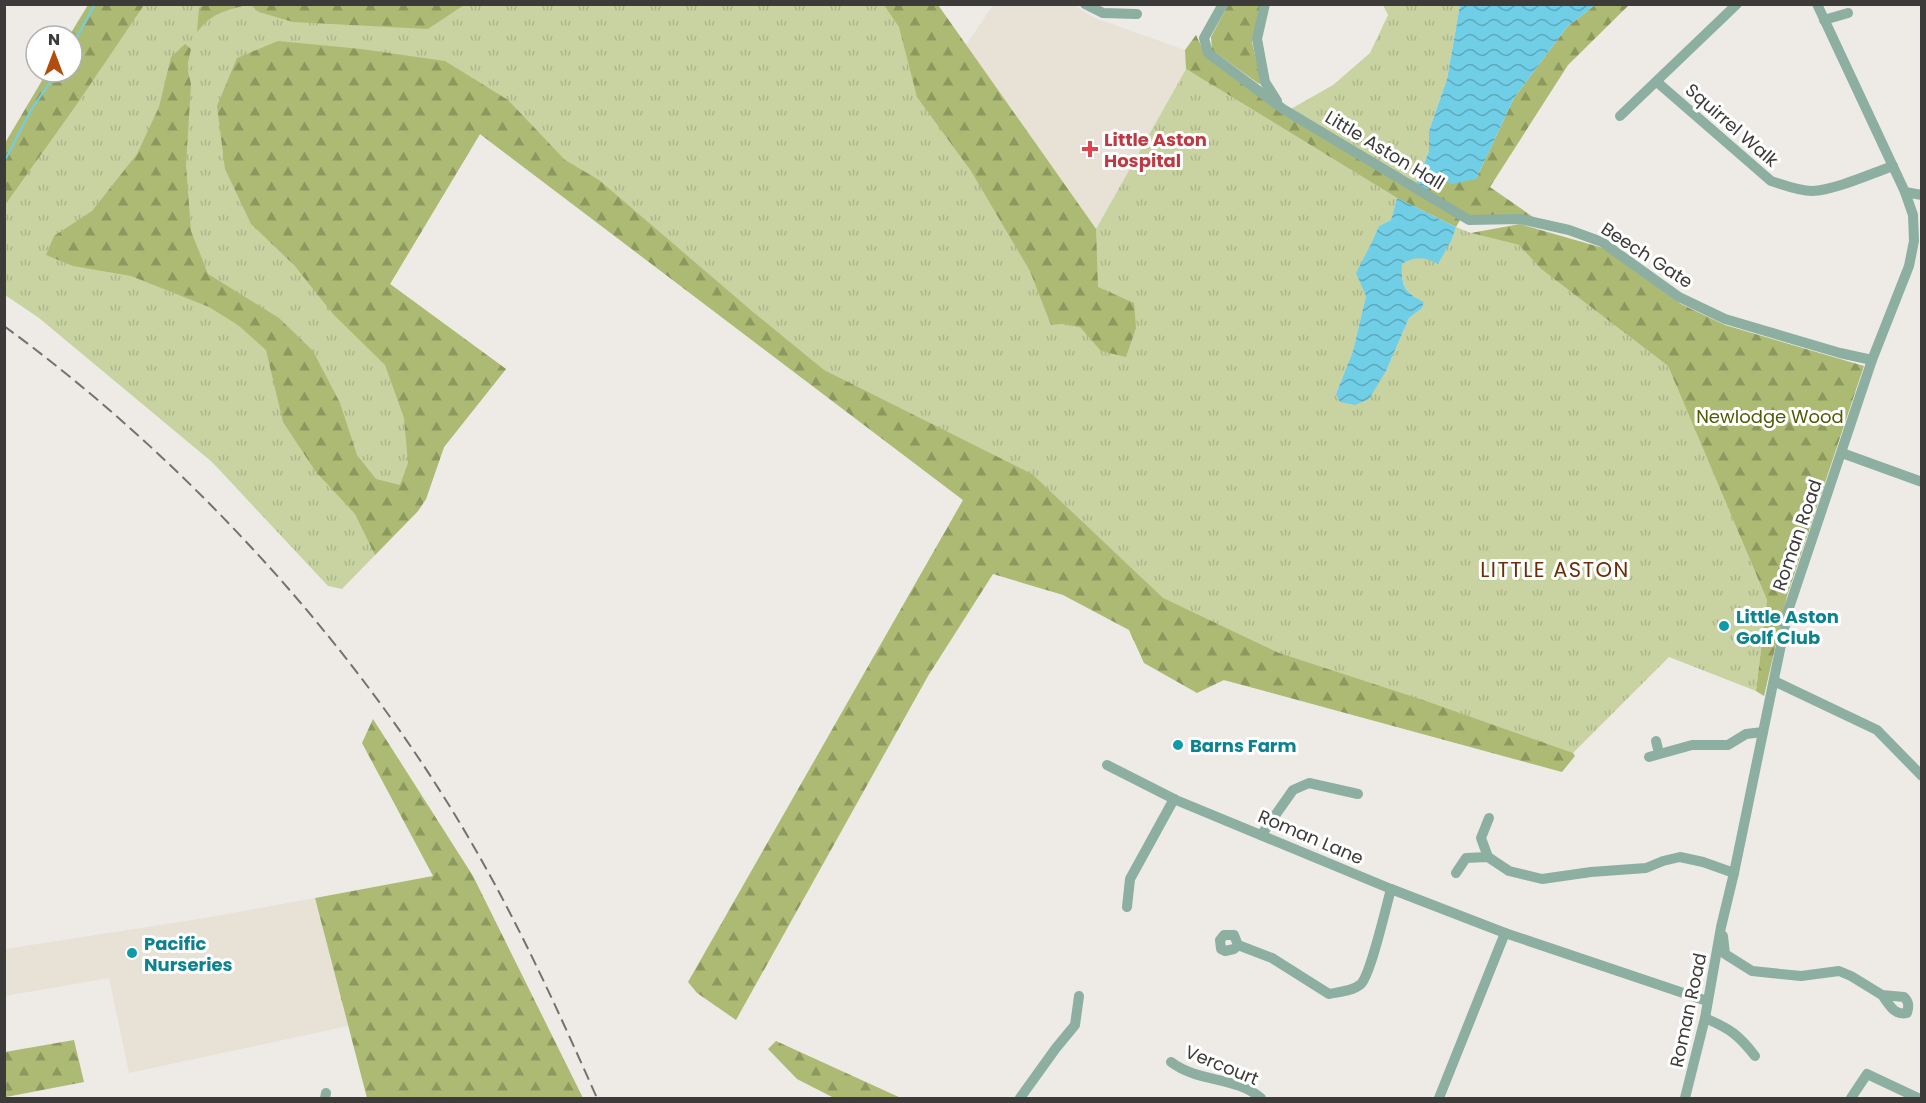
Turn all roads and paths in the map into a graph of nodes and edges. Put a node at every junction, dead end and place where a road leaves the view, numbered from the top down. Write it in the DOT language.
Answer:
graph roads {
  1 [pos="1085,4"];
  2 [pos="1223,4"];
  3 [pos="1265,4"];
  4 [pos="1737,4"];
  5 [pos="1817,4"];
  6 [pos="1848,13"];
  7 [pos="1137,14"];
  8 [pos="1824,20"];
  9 [pos="1657,82"];
  10 [pos="1283,109"];
  11 [pos="1620,116"];
  12 [pos="1893,166"];
  13 [pos="1905,192"];
  14 [pos="1922,195"];
  15 [pos="1469,220"];
  16 [pos="1922,230"];
  17 [pos="1914,242"];
  18 [pos="1872,360"];
  19 [pos="1842,453"];
  20 [pos="1922,482"];
  21 [pos="1774,681"];
  22 [pos="1763,732"];
  23 [pos="1656,741"];
  24 [pos="1107,765"];
  25 [pos="1922,776"];
  26 [pos="1358,794"];
  27 [pos="1174,799"];
  28 [pos="1489,818"];
  29 [pos="1262,834"];
  30 [pos="1488,858"];
  31 [pos="1456,873"];
  32 [pos="1734,873"];
  33 [pos="1391,889"];
  34 [pos="1127,907"];
  35 [pos="1721,927"];
  36 [pos="1504,933"];
  37 [pos="1238,945"];
  38 [pos="1882,995"];
  39 [pos="1080,996"];
  40 [pos="1707,1001"];
  41 [pos="1705,1018"];
  42 [pos="1755,1056"];
  43 [pos="1171,1062"];
  44 [pos="1020,1098"];
  45 [pos="1261,1098"];
  46 [pos="1439,1098"];
  47 [pos="1685,1098"];
  48 [pos="1851,1098"];
  49 [pos="1918,1098"];
  1 -- 7 [label="street"];
  2 -- 10 [label="street, Little Aston Hall"];
  3 -- 10 [label="street, Little Aston Hall"];
  4 -- 9 [label="street, Squirrel Walk"];
  5 -- 8 [label="street, Roman Road"];
  6 -- 8 [label="street"];
  8 -- 12 [label="street, Roman Road"];
  9 -- 11 [label="street, Squirrel Walk"];
  9 -- 12 [label="street, Squirrel Walk"];
  10 -- 15 [label="street, Little Aston Hall"];
  12 -- 13 [label="street, Roman Road"];
  13 -- 14 [label="street"];
  13 -- 17 [label="street, Roman Road"];
  15 -- 18 [label="street, Beech Gate"];
  16 -- 17 [label="street"];
  17 -- 18 [label="street, Roman Road"];
  18 -- 19 [label="street, Roman Road"];
  19 -- 20 [label="street"];
  19 -- 21 [label="street, Roman Road"];
  21 -- 22 [label="street, Roman Road"];
  21 -- 25 [label="street"];
  22 -- 23 [label="street"];
  22 -- 32 [label="street, Roman Road"];
  24 -- 27 [label="street, Roman Lane"];
  26 -- 29 [label="street"];
  27 -- 29 [label="street, Roman Lane"];
  27 -- 34 [label="street"];
  28 -- 30 [label="street"];
  29 -- 33 [label="street, Roman Lane"];
  30 -- 31 [label="street"];
  30 -- 32 [label="street"];
  32 -- 35 [label="street, Roman Road"];
  33 -- 36 [label="street, Roman Lane"];
  33 -- 37 [label="street"];
  35 -- 38 [label="street"];
  35 -- 40 [label="street, Roman Road"];
  36 -- 40 [label="street, Roman Lane"];
  36 -- 46 [label="street"];
  39 -- 44 [label="street"];
  40 -- 41 [label="street, Roman Road"];
  41 -- 42 [label="street"];
  41 -- 47 [label="street, Roman Road"];
  43 -- 45 [label="street, Vercourt"];
  48 -- 49 [label="street"];
}
